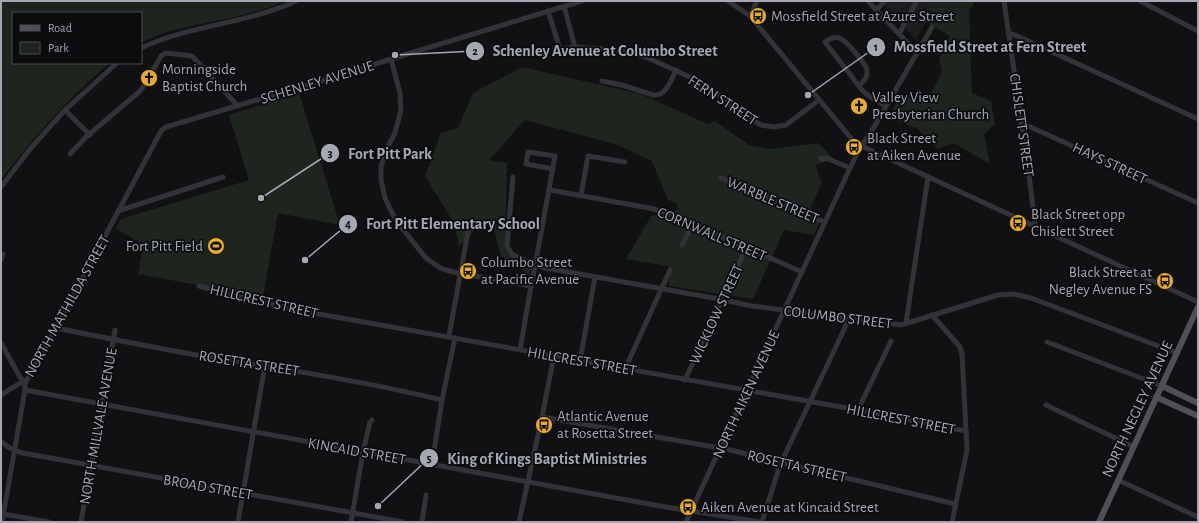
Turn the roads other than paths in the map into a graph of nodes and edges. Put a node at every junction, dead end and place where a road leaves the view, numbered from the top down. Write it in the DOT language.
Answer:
graph roads {
  1 [pos="296,1"];
  2 [pos="582,1"];
  3 [pos="728,1"];
  4 [pos="757,1"];
  5 [pos="868,1"];
  6 [pos="885,1"];
  7 [pos="917,1"];
  8 [pos="1004,1"];
  9 [pos="1143,2"];
  10 [pos="564,6"];
  11 [pos="876,10"];
  12 [pos="548,11"];
  13 [pos="750,16"];
  14 [pos="932,26"];
  15 [pos="1198,31"];
  16 [pos="1008,33"];
  17 [pos="898,34"];
  18 [pos="575,47"];
  19 [pos="142,48"];
  20 [pos="917,53"];
  21 [pos="391,59"];
  22 [pos="116,64"];
  23 [pos="676,70"];
  24 [pos="602,81"];
  25 [pos="859,86"];
  26 [pos="819,100"];
  27 [pos="238,106"];
  28 [pos="885,106"];
  29 [pos="65,110"];
  30 [pos="1198,119"];
  31 [pos="1021,124"];
  32 [pos="166,127"];
  33 [pos="90,134"];
  34 [pos="861,146"];
  35 [pos="70,154"];
  36 [pos="821,159"];
  37 [pos="624,162"];
  38 [pos="850,168"];
  39 [pos="553,169"];
  40 [pos="223,177"];
  41 [pos="513,177"];
  42 [pos="928,177"];
  43 [pos="721,178"];
  44 [pos="1,187"];
  45 [pos="550,190"];
  46 [pos="581,195"];
  47 [pos="1198,204"];
  48 [pos="118,211"];
  49 [pos="470,221"];
  50 [pos="825,222"];
  51 [pos="692,224"];
  52 [pos="1034,226"];
  53 [pos="682,245"];
  54 [pos="746,248"];
  55 [pos="3,254"];
  56 [pos="1,260"];
  57 [pos="535,266"];
  58 [pos="670,270"];
  59 [pos="802,272"];
  60 [pos="461,273"];
  61 [pos="595,277"];
  62 [pos="200,286"];
  63 [pos="531,286"];
  64 [pos="662,289"];
  65 [pos="722,300"];
  66 [pos="1198,302"];
  67 [pos="1198,307"];
  68 [pos="784,310"];
  69 [pos="932,315"];
  70 [pos="849,319"];
  71 [pos="906,323"];
  72 [pos="56,328"];
  73 [pos="115,330"];
  74 [pos="452,337"];
  75 [pos="113,339"];
  76 [pos="890,341"];
  77 [pos="1047,342"];
  78 [pos="1,343"];
  79 [pos="520,350"];
  80 [pos="1177,353"];
  81 [pos="554,356"];
  82 [pos="580,361"];
  83 [pos="265,365"];
  84 [pos="625,369"];
  85 [pos="685,380"];
  86 [pos="25,383"];
  87 [pos="1162,386"];
  88 [pos="25,390"];
  89 [pos="747,391"];
  90 [pos="1,395"];
  91 [pos="1156,398"];
  92 [pos="442,400"];
  93 [pos="810,402"];
  94 [pos="1198,403"];
  95 [pos="102,405"];
  96 [pos="1046,405"];
  97 [pos="858,410"];
  98 [pos="542,416"];
  99 [pos="1198,416"];
  100 [pos="372,420"];
  101 [pos="966,431"];
  102 [pos="254,432"];
  103 [pos="1,441"];
  104 [pos="1134,447"];
  105 [pos="720,449"];
  106 [pos="14,451"];
  107 [pos="363,452"];
  108 [pos="782,462"];
  109 [pos="432,464"];
  110 [pos="91,466"];
  111 [pos="1118,480"];
  112 [pos="527,481"];
  113 [pos="242,493"];
  114 [pos="426,495"];
  115 [pos="956,504"];
  116 [pos="691,511"];
  117 [pos="352,513"];
  118 [pos="3,514"];
  119 [pos="1198,517"];
  120 [pos="2,522"];
  121 [pos="50,522"];
  122 [pos="81,522"];
  123 [pos="238,522"];
  124 [pos="351,522"];
  125 [pos="403,522"];
  126 [pos="422,522"];
  127 [pos="519,522"];
  128 [pos="686,522"];
  129 [pos="761,522"];
  130 [pos="952,522"];
  131 [pos="1099,522"];
  1 -- 19 [label="street"];
  2 -- 10 [label="street, SCHENLEY AVENUE"];
  3 -- 13 [label="street"];
  4 -- 13 [label="street"];
  5 -- 11 [label="street"];
  6 -- 11 [label="street"];
  7 -- 17 [label="street"];
  8 -- 16 [label="street, CHISLETT STREET"];
  9 -- 15 [label="street"];
  10 -- 12 [label="street, SCHENLEY AVENUE"];
  10 -- 18 [label="street"];
  11 -- 17 [label="street"];
  12 -- 18 [label="street, FERN STREET"];
  12 -- 21 [label="street, SCHENLEY AVENUE"];
  13 -- 26 [label="street"];
  14 -- 20 [label="street, NORTH AIKEN AVENUE"];
  16 -- 30 [label="street"];
  16 -- 31 [label="street, CHISLETT STREET"];
  17 -- 20 [label="street"];
  18 -- 23 [label="street, FERN STREET"];
  20 -- 28 [label="street, NORTH AIKEN AVENUE"];
  21 -- 27 [label="street, SCHENLEY AVENUE"];
  21 -- 60 [label="street"];
  22 -- 29 [label="street"];
  23 -- 24 [label="street"];
  23 -- 26 [label="street, FERN STREET"];
  25 -- 25 [label="street"];
  25 -- 28 [label="street"];
  26 -- 34 [label="street"];
  27 -- 32 [label="street, SCHENLEY AVENUE"];
  27 -- 33 [label="street"];
  28 -- 34 [label="street, NORTH AIKEN AVENUE"];
  29 -- 33 [label="street"];
  29 -- 44 [label="street"];
  31 -- 47 [label="street, HAYS STREET"];
  31 -- 52 [label="street, CHISLETT STREET"];
  32 -- 48 [label="street, NORTH MATHILDA STREET"];
  33 -- 35 [label="street"];
  34 -- 38 [label="street, NORTH AIKEN AVENUE"];
  34 -- 42 [label="street"];
  36 -- 38 [label="street"];
  37 -- 46 [label="street"];
  38 -- 50 [label="street, NORTH AIKEN AVENUE"];
  39 -- 39 [label="street"];
  39 -- 45 [label="street"];
  40 -- 48 [label="street"];
  41 -- 57 [label="street, COLUMBO STREET"];
  42 -- 52 [label="street"];
  42 -- 71 [label="street"];
  43 -- 50 [label="street, WARBLE STREET"];
  45 -- 46 [label="street, CORNWALL STREET"];
  45 -- 57 [label="street"];
  46 -- 51 [label="street, CORNWALL STREET"];
  48 -- 72 [label="street, NORTH MATHILDA STREET"];
  49 -- 60 [label="street"];
  50 -- 59 [label="street, NORTH AIKEN AVENUE"];
  51 -- 53 [label="street"];
  51 -- 54 [label="street, CORNWALL STREET"];
  52 -- 66 [label="street"];
  54 -- 59 [label="street, CORNWALL STREET"];
  54 -- 65 [label="street, WICKLOW STREET"];
  55 -- 56 [label="street"];
  57 -- 61 [label="street, COLUMBO STREET"];
  57 -- 63 [label="street"];
  58 -- 64 [label="street"];
  59 -- 68 [label="street, NORTH AIKEN AVENUE"];
  60 -- 63 [label="street"];
  60 -- 74 [label="street"];
  61 -- 64 [label="street, COLUMBO STREET"];
  61 -- 82 [label="street"];
  62 -- 74 [label="street, HILLCREST STREET"];
  63 -- 79 [label="street"];
  64 -- 65 [label="street, COLUMBO STREET"];
  64 -- 84 [label="street"];
  65 -- 68 [label="street, COLUMBO STREET"];
  65 -- 85 [label="street, WICKLOW STREET"];
  67 -- 80 [label="main road, NORTH NEGLEY AVENUE"];
  68 -- 70 [label="street, COLUMBO STREET"];
  68 -- 89 [label="street, NORTH AIKEN AVENUE"];
  69 -- 71 [label="street, COLUMBO STREET"];
  69 -- 80 [label="street, COLUMBO STREET"];
  69 -- 101 [label="street"];
  70 -- 71 [label="street, COLUMBO STREET"];
  70 -- 93 [label="street"];
  72 -- 75 [label="street, ROSETTA STREET"];
  72 -- 86 [label="street, NORTH MATHILDA STREET"];
  73 -- 75 [label="street, NORTH MILLVALE AVENUE"];
  74 -- 79 [label="street, HILLCREST STREET"];
  74 -- 92 [label="street"];
  75 -- 83 [label="street, ROSETTA STREET"];
  75 -- 95 [label="street, NORTH MILLVALE AVENUE"];
  76 -- 97 [label="street"];
  77 -- 87 [label="street"];
  78 -- 86 [label="street"];
  79 -- 81 [label="street, HILLCREST STREET"];
  80 -- 87 [label="main road, NORTH NEGLEY AVENUE"];
  81 -- 82 [label="street, HILLCREST STREET"];
  81 -- 98 [label="street"];
  82 -- 84 [label="street, HILLCREST STREET"];
  83 -- 92 [label="street, ROSETTA STREET"];
  83 -- 102 [label="street"];
  84 -- 85 [label="street, HILLCREST STREET"];
  85 -- 89 [label="street, HILLCREST STREET"];
  86 -- 88 [label="street, NORTH MATHILDA STREET"];
  86 -- 90 [label="street"];
  87 -- 91 [label="main road, NORTH NEGLEY AVENUE"];
  87 -- 94 [label="main road"];
  88 -- 95 [label="street, KINCAID STREET"];
  88 -- 106 [label="street, NORTH MATHILDA STREET"];
  89 -- 93 [label="street, HILLCREST STREET"];
  89 -- 105 [label="street, NORTH AIKEN AVENUE"];
  91 -- 99 [label="main road"];
  91 -- 104 [label="main road, NORTH NEGLEY AVENUE"];
  92 -- 109 [label="street"];
  93 -- 97 [label="street, HILLCREST STREET"];
  93 -- 108 [label="street"];
  95 -- 102 [label="street, KINCAID STREET"];
  95 -- 110 [label="street, NORTH MILLVALE AVENUE"];
  96 -- 104 [label="street"];
  97 -- 101 [label="street, HILLCREST STREET"];
  98 -- 105 [label="street, ROSETTA STREET"];
  98 -- 112 [label="street"];
  100 -- 107 [label="street"];
  101 -- 115 [label="street"];
  102 -- 107 [label="street, KINCAID STREET"];
  102 -- 113 [label="street"];
  103 -- 106 [label="street"];
  104 -- 111 [label="main road, NORTH NEGLEY AVENUE"];
  105 -- 108 [label="street, ROSETTA STREET"];
  105 -- 116 [label="street, NORTH AIKEN AVENUE"];
  106 -- 110 [label="street, BROAD STREET"];
  106 -- 118 [label="street, NORTH MATHILDA STREET"];
  107 -- 109 [label="street, KINCAID STREET"];
  107 -- 117 [label="street"];
  108 -- 115 [label="street, ROSETTA STREET"];
  108 -- 129 [label="street"];
  109 -- 112 [label="street, KINCAID STREET"];
  110 -- 113 [label="street, BROAD STREET"];
  110 -- 122 [label="street, NORTH MILLVALE AVENUE"];
  111 -- 119 [label="street"];
  111 -- 131 [label="main road, NORTH NEGLEY AVENUE"];
  112 -- 116 [label="street, KINCAID STREET"];
  112 -- 127 [label="street"];
  113 -- 117 [label="street, BROAD STREET"];
  113 -- 123 [label="street"];
  114 -- 126 [label="street"];
  115 -- 130 [label="street"];
  116 -- 128 [label="street, NORTH AIKEN AVENUE"];
  116 -- 129 [label="street, KINCAID STREET"];
  117 -- 124 [label="street"];
  117 -- 125 [label="street, BROAD STREET"];
  118 -- 120 [label="street, NORTH MATHILDA STREET"];
  118 -- 121 [label="street"];
}
